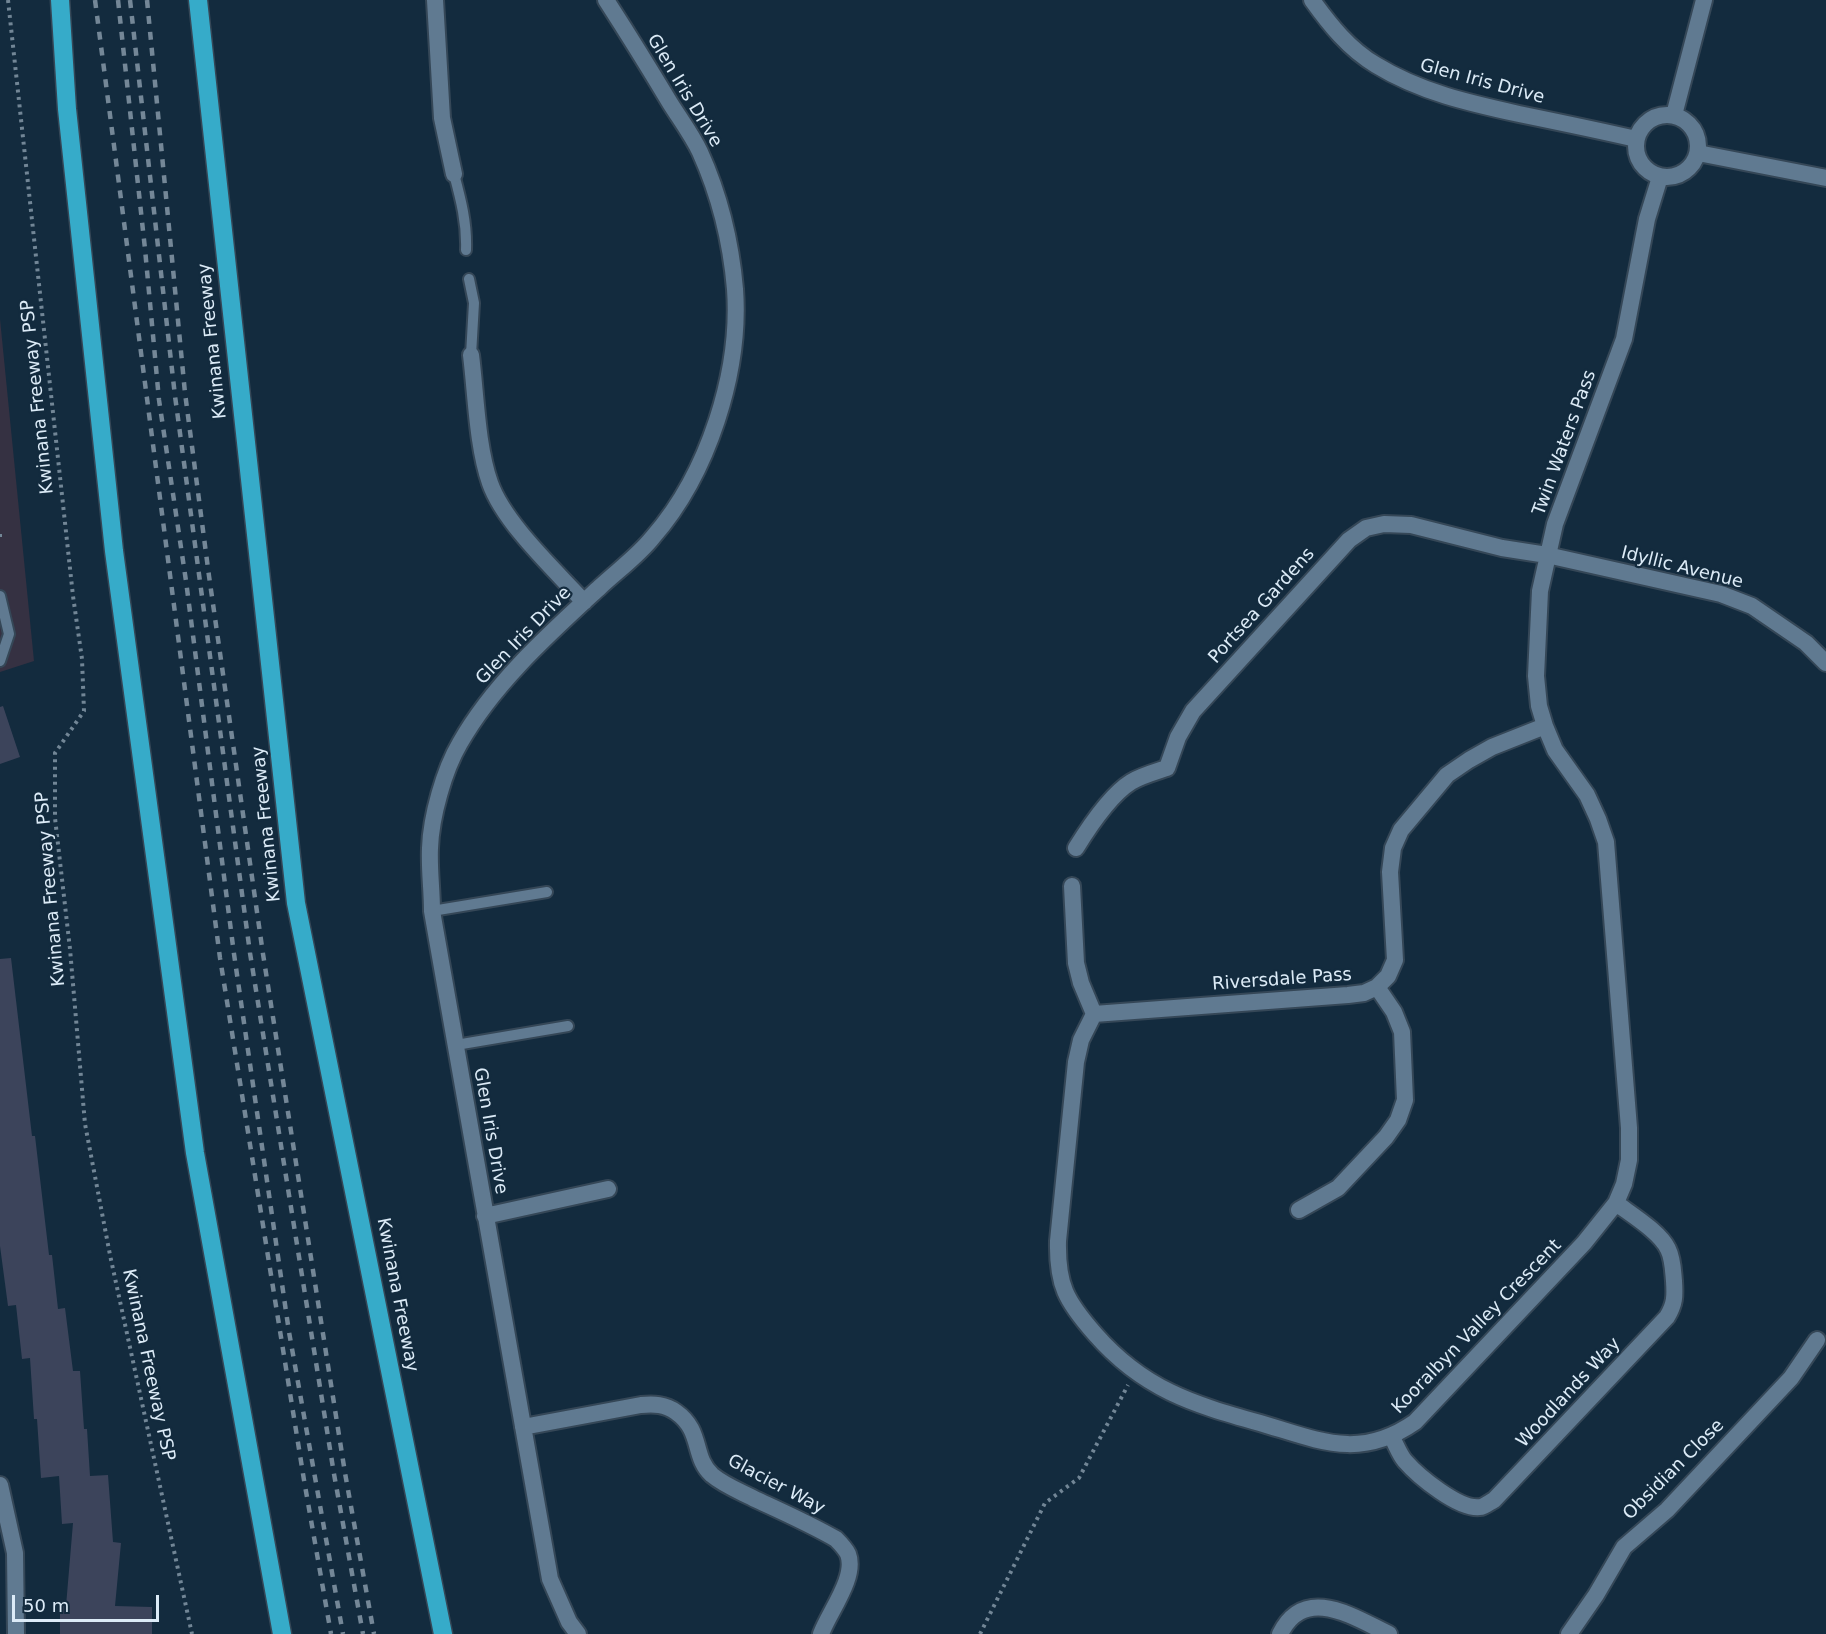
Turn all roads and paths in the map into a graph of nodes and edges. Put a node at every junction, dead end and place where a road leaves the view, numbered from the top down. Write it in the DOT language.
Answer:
graph roads {
  1 [pos="8,0"];
  2 [pos="60,0"];
  3 [pos="198,0"];
  4 [pos="435,0"];
  5 [pos="606,0"];
  6 [pos="1312,0"];
  7 [pos="1704,0"];
  8 [pos="1674,115"];
  9 [pos="1636,139"];
  10 [pos="1698,153"];
  11 [pos="454,174"];
  12 [pos="1660,177"];
  13 [pos="1826,178"];
  14 [pos="466,250"];
  15 [pos="469,279"];
  16 [pos="471,355"];
  17 [pos="1547,555"];
  18 [pos="0,596"];
  19 [pos="584,602"];
  20 [pos="0,661"];
  21 [pos="1826,663"];
  22 [pos="1545,726"];
  23 [pos="1076,848"];
  24 [pos="1072,886"];
  25 [pos="547,892"];
  26 [pos="432,911"];
  27 [pos="1377,987"];
  28 [pos="1094,1014"];
  29 [pos="568,1026"];
  30 [pos="456,1045"];
  31 [pos="608,1189"];
  32 [pos="1616,1203"];
  33 [pos="1299,1209"];
  34 [pos="485,1216"];
  35 [pos="1817,1340"];
  36 [pos="1134,1372"];
  37 [pos="523,1427"];
  38 [pos="1391,1436"];
  39 [pos="0,1485"];
  40 [pos="16,1634"];
  41 [pos="192,1634"];
  42 [pos="282,1634"];
  43 [pos="445,1634"];
  44 [pos="578,1634"];
  45 [pos="821,1634"];
  46 [pos="980,1634"];
  47 [pos="1280,1634"];
  48 [pos="1389,1634"];
  49 [pos="1569,1634"];
  1 -- 41 [label="path, Kwinana Freeway PSP"];
  2 -- 42 [label="highway"];
  3 -- 43 [label="highway, Kwinana Freeway"];
  4 -- 11 [label="street"];
  5 -- 19 [label="street, Glen Iris Drive"];
  6 -- 9 [label="street, Glen Iris Drive"];
  7 -- 8 [label="street"];
  8 -- 9 [label="street"];
  8 -- 10 [label="street"];
  9 -- 12 [label="street"];
  10 -- 12 [label="street"];
  10 -- 13 [label="street"];
  11 -- 14 [label="lane"];
  12 -- 17 [label="street, Twin Waters Pass"];
  15 -- 16 [label="lane"];
  16 -- 19 [label="street"];
  17 -- 21 [label="street, Idyllic Avenue"];
  17 -- 22 [label="street, Twin Waters Pass"];
  17 -- 23 [label="street, Portsea Gardens"];
  18 -- 20 [label="lane"];
  19 -- 26 [label="street, Glen Iris Drive"];
  22 -- 27 [label="street, Riversdale Pass"];
  22 -- 32 [label="street, Kooralbyn Valley Crescent"];
  24 -- 28 [label="street"];
  25 -- 26 [label="lane"];
  26 -- 30 [label="street, Glen Iris Drive"];
  27 -- 28 [label="street, Riversdale Pass"];
  27 -- 33 [label="street"];
  28 -- 36 [label="street, Kooralbyn Valley Crescent"];
  29 -- 30 [label="lane"];
  30 -- 34 [label="street, Glen Iris Drive"];
  31 -- 34 [label="street"];
  32 -- 38 [label="street, Kooralbyn Valley Crescent"];
  32 -- 38 [label="street, Woodlands Way"];
  34 -- 37 [label="street, Glen Iris Drive"];
  35 -- 49 [label="street, Obsidian Close"];
  36 -- 38 [label="street, Kooralbyn Valley Crescent"];
  36 -- 46 [label="path"];
  37 -- 44 [label="street, Glen Iris Drive"];
  37 -- 45 [label="street, Glacier Way"];
  39 -- 40 [label="street"];
  47 -- 48 [label="street"];
}
